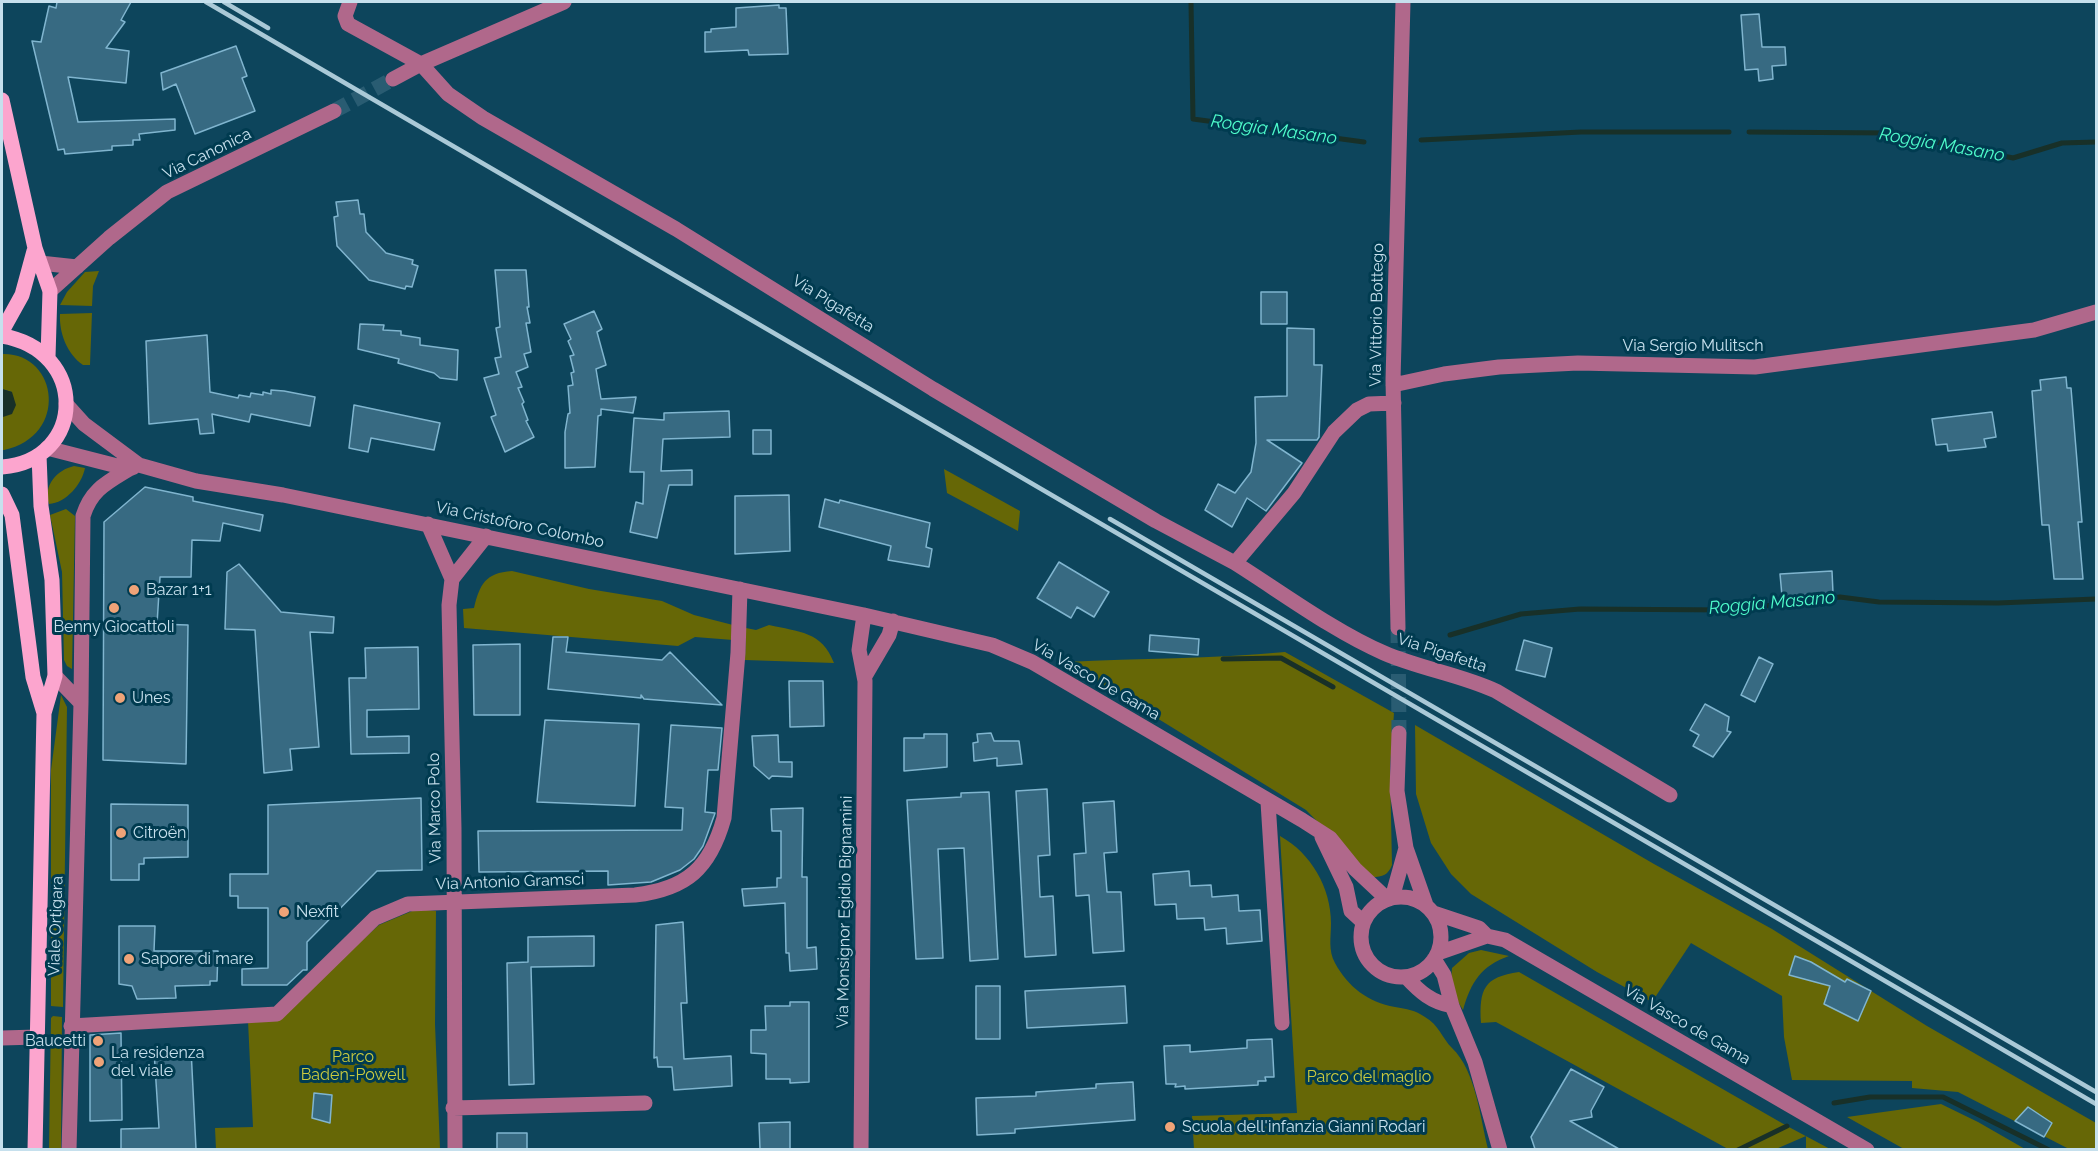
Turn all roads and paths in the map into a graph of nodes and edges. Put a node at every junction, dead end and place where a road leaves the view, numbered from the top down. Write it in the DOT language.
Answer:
graph roads {
  1 [pos="350,2"];
  2 [pos="564,2"];
  3 [pos="1403,2"];
  4 [pos="421,64"];
  5 [pos="393,79"];
  6 [pos="2,100"];
  7 [pos="334,111"];
  8 [pos="37,255"];
  9 [pos="77,267"];
  10 [pos="50,291"];
  11 [pos="2097,312"];
  12 [pos="2,331"];
  13 [pos="2,336"];
  14 [pos="48,357"];
  15 [pos="1393,385"];
  16 [pos="1394,403"];
  17 [pos="66,404"];
  18 [pos="43,452"];
  19 [pos="2,467"];
  20 [pos="134,467"];
  21 [pos="2,494"];
  22 [pos="428,524"];
  23 [pos="486,536"];
  24 [pos="1236,563"];
  25 [pos="452,579"];
  26 [pos="740,589"];
  27 [pos="864,615"];
  28 [pos="893,621"];
  29 [pos="1398,628"];
  30 [pos="55,676"];
  31 [pos="865,676"];
  32 [pos="81,703"];
  33 [pos="44,713"];
  34 [pos="1399,733"];
  35 [pos="1670,795"];
  36 [pos="1268,802"];
  37 [pos="1320,834"];
  38 [pos="1406,848"];
  39 [pos="1389,898"];
  40 [pos="454,901"];
  41 [pos="1430,909"];
  42 [pos="1363,922"];
  43 [pos="1486,936"];
  44 [pos="1436,956"];
  45 [pos="1406,977"];
  46 [pos="1452,1006"];
  47 [pos="1282,1023"];
  48 [pos="71,1026"];
  49 [pos="37,1037"];
  50 [pos="2,1038"];
  51 [pos="645,1103"];
  52 [pos="453,1108"];
  53 [pos="34,1149"];
  54 [pos="69,1149"];
  55 [pos="455,1149"];
  56 [pos="861,1149"];
  57 [pos="1500,1149"];
  58 [pos="1867,1149"];
  1 -- 4 [label="street, Via Pigafetta"];
  2 -- 4 [label="street"];
  3 -- 15 [label="street, Via Vittorio Bottego"];
  4 -- 5 [label="street"];
  4 -- 24 [label="street, Via Pigafetta"];
  6 -- 8 [label="main road"];
  7 -- 9 [label="street, Via Canonica"];
  8 -- 9 [label="street"];
  8 -- 10 [label="main road"];
  8 -- 12 [label="main road"];
  9 -- 10 [label="street, Via Canonica"];
  10 -- 14 [label="main road"];
  11 -- 15 [label="street, Via Sergio Mulitsch"];
  13 -- 14 [label="main road"];
  14 -- 17 [label="main road"];
  15 -- 16 [label="street, Via Vittorio Bottego"];
  16 -- 24 [label="street"];
  16 -- 29 [label="street, Via Vittorio Bottego"];
  17 -- 18 [label="main road"];
  17 -- 20 [label="street, Via Cristoforo Colombo"];
  18 -- 19 [label="main road"];
  18 -- 20 [label="street, Via Cristoforo Colombo"];
  18 -- 30 [label="main road, Viale Ortigara"];
  20 -- 22 [label="street, Via Cristoforo Colombo"];
  20 -- 32 [label="street, Viale Ortigara"];
  21 -- 33 [label="main road, Viale Ortigara"];
  22 -- 23 [label="street, Via Cristoforo Colombo"];
  22 -- 25 [label="street, Via Marco Polo"];
  23 -- 25 [label="street"];
  23 -- 26 [label="street, Via Cristoforo Colombo"];
  24 -- 35 [label="street, Via Pigafetta"];
  25 -- 40 [label="street, Via Marco Polo"];
  26 -- 27 [label="street, Via Cristoforo Colombo"];
  26 -- 40 [label="street, Via Antonio Gramsci"];
  27 -- 28 [label="street, Via Cristoforo Colombo"];
  27 -- 31 [label="street, Via Monsignor Egidio Bignamini"];
  28 -- 31 [label="street, Via Monsignor Egidio Bignamini"];
  28 -- 36 [label="street, Via Vasco De Gama"];
  30 -- 32 [label="street"];
  30 -- 33 [label="main road, Viale Ortigara"];
  31 -- 56 [label="street, Via Monsignor Egidio Bignamini"];
  32 -- 48 [label="street, Viale Ortigara"];
  33 -- 49 [label="main road, Viale Ortigara"];
  34 -- 38 [label="street"];
  36 -- 37 [label="street, Via Vasco De Gama"];
  36 -- 47 [label="street"];
  37 -- 39 [label="street, Via Vasco De Gama"];
  37 -- 42 [label="street, Via Vasco De Gama"];
  38 -- 39 [label="street"];
  38 -- 41 [label="street"];
  39 -- 41 [label="street"];
  39 -- 42 [label="street"];
  40 -- 48 [label="street, Via Antonio Gramsci"];
  40 -- 52 [label="street, Via Marco Polo"];
  41 -- 43 [label="street, Via Vasco de Gama"];
  41 -- 44 [label="street"];
  42 -- 45 [label="street"];
  43 -- 44 [label="street"];
  43 -- 58 [label="street, Via Vasco de Gama"];
  44 -- 45 [label="street"];
  44 -- 46 [label="street"];
  45 -- 46 [label="street"];
  46 -- 57 [label="street"];
  48 -- 54 [label="street, Viale Ortigara"];
  49 -- 50 [label="street"];
  49 -- 53 [label="main road, Viale Ortigara"];
  51 -- 52 [label="street"];
  52 -- 55 [label="street, Via Marco Polo"];
}
